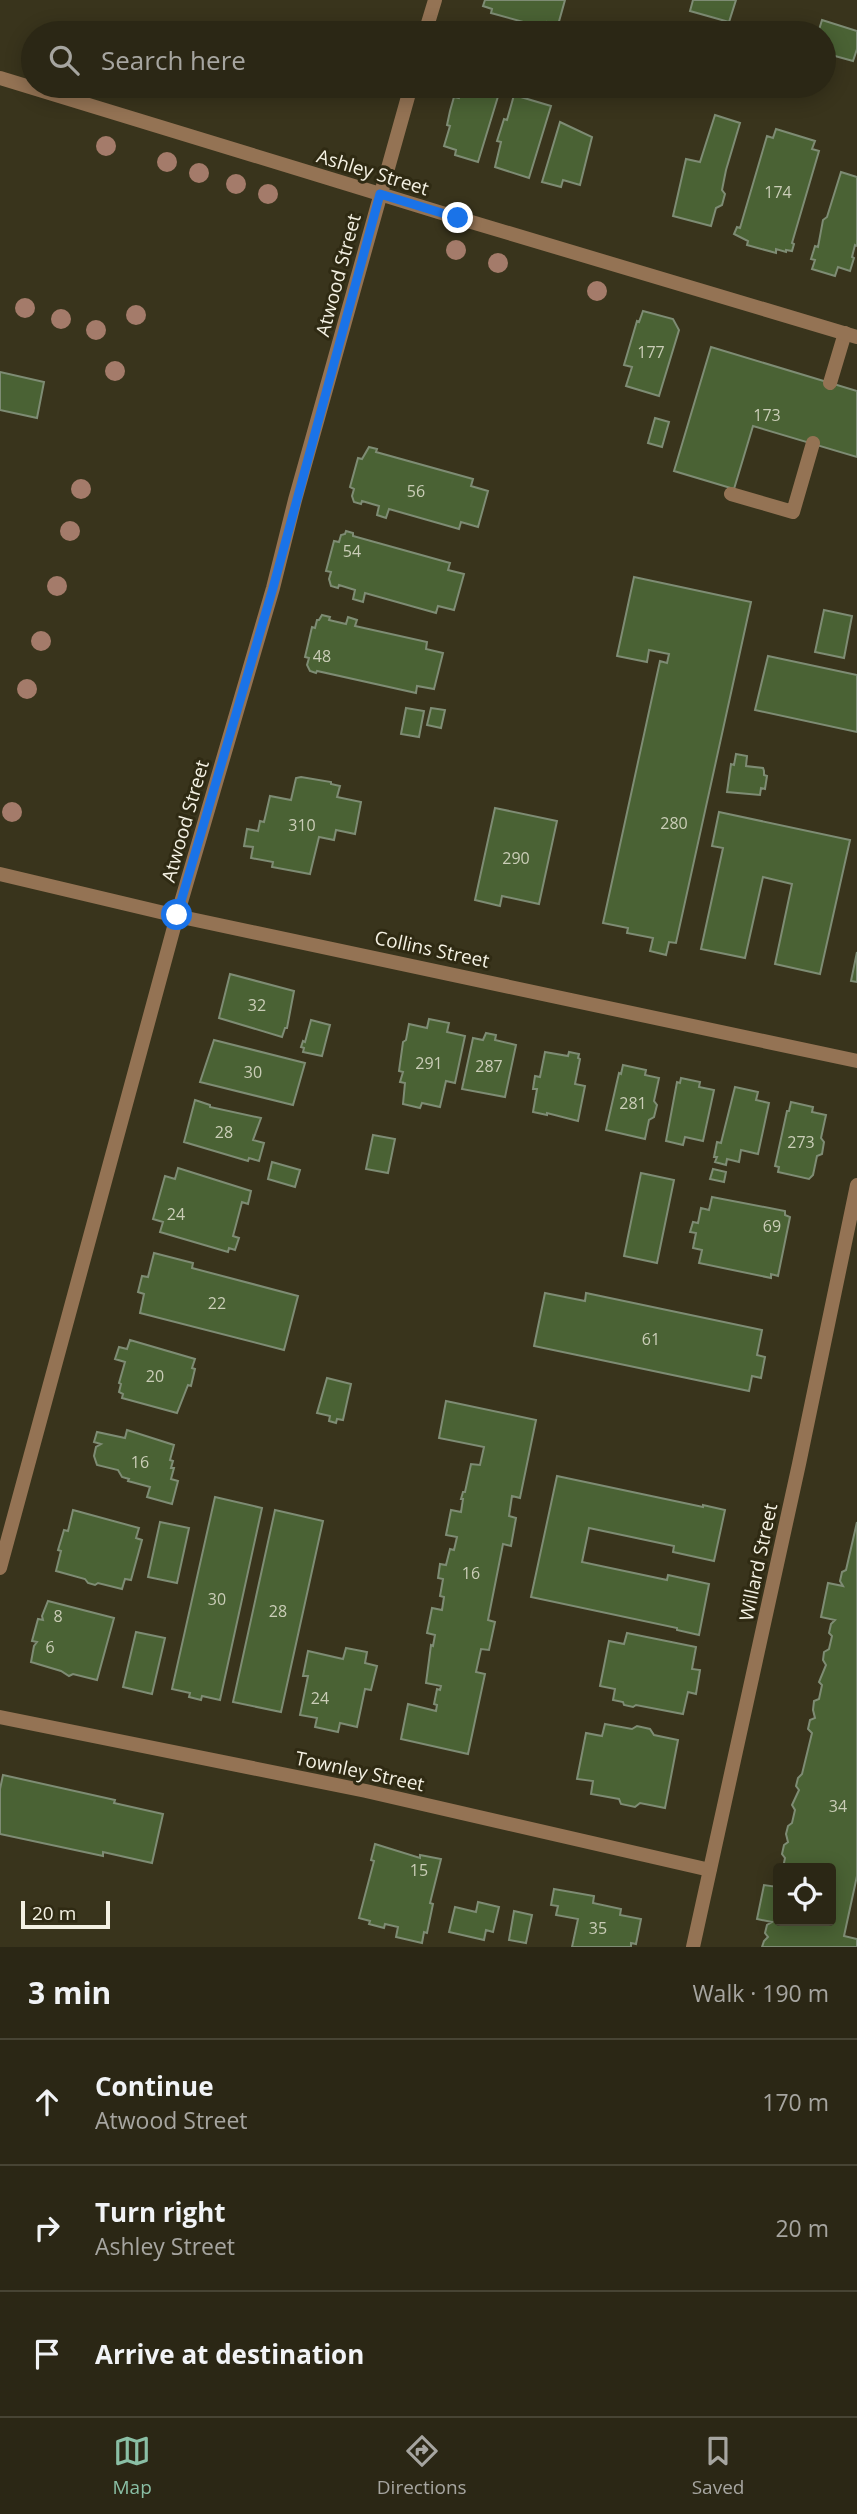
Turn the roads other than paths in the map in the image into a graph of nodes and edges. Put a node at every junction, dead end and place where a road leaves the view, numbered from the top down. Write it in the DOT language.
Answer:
graph roads {
  1 [pos="435,0"];
  2 [pos="429,21"];
  3 [pos="0,78"];
  4 [pos="21,84"];
  5 [pos="66,98"];
  6 [pos="408,98"];
  7 [pos="380,194"];
  8 [pos="851,335"];
  9 [pos="830,383"];
  10 [pos="813,443"];
  11 [pos="731,494"];
  12 [pos="0,874"];
  13 [pos="177,915"];
  14 [pos="857,1061"];
  15 [pos="857,1185"];
  16 [pos="0,1568"];
  17 [pos="0,1717"];
  18 [pos="710,1870"];
  19 [pos="693,1947"];
  1 -- 2 [label="street"];
  3 -- 4 [label="street, Ashley Street"];
  5 -- 7 [label="street, Ashley Street"];
  6 -- 7 [label="street, Atwood Street"];
  7 -- 8 [label="street, Ashley Street"];
  7 -- 13 [label="street, Atwood Street"];
  8 -- 9 [label="street"];
  10 -- 11 [label="street"];
  12 -- 13 [label="street, Collins Street"];
  13 -- 14 [label="street, Collins Street"];
  13 -- 16 [label="street, Atwood Street"];
  15 -- 18 [label="street, Willard Street"];
  17 -- 18 [label="street, Townley Street"];
  18 -- 19 [label="street, Willard Street"];
}
